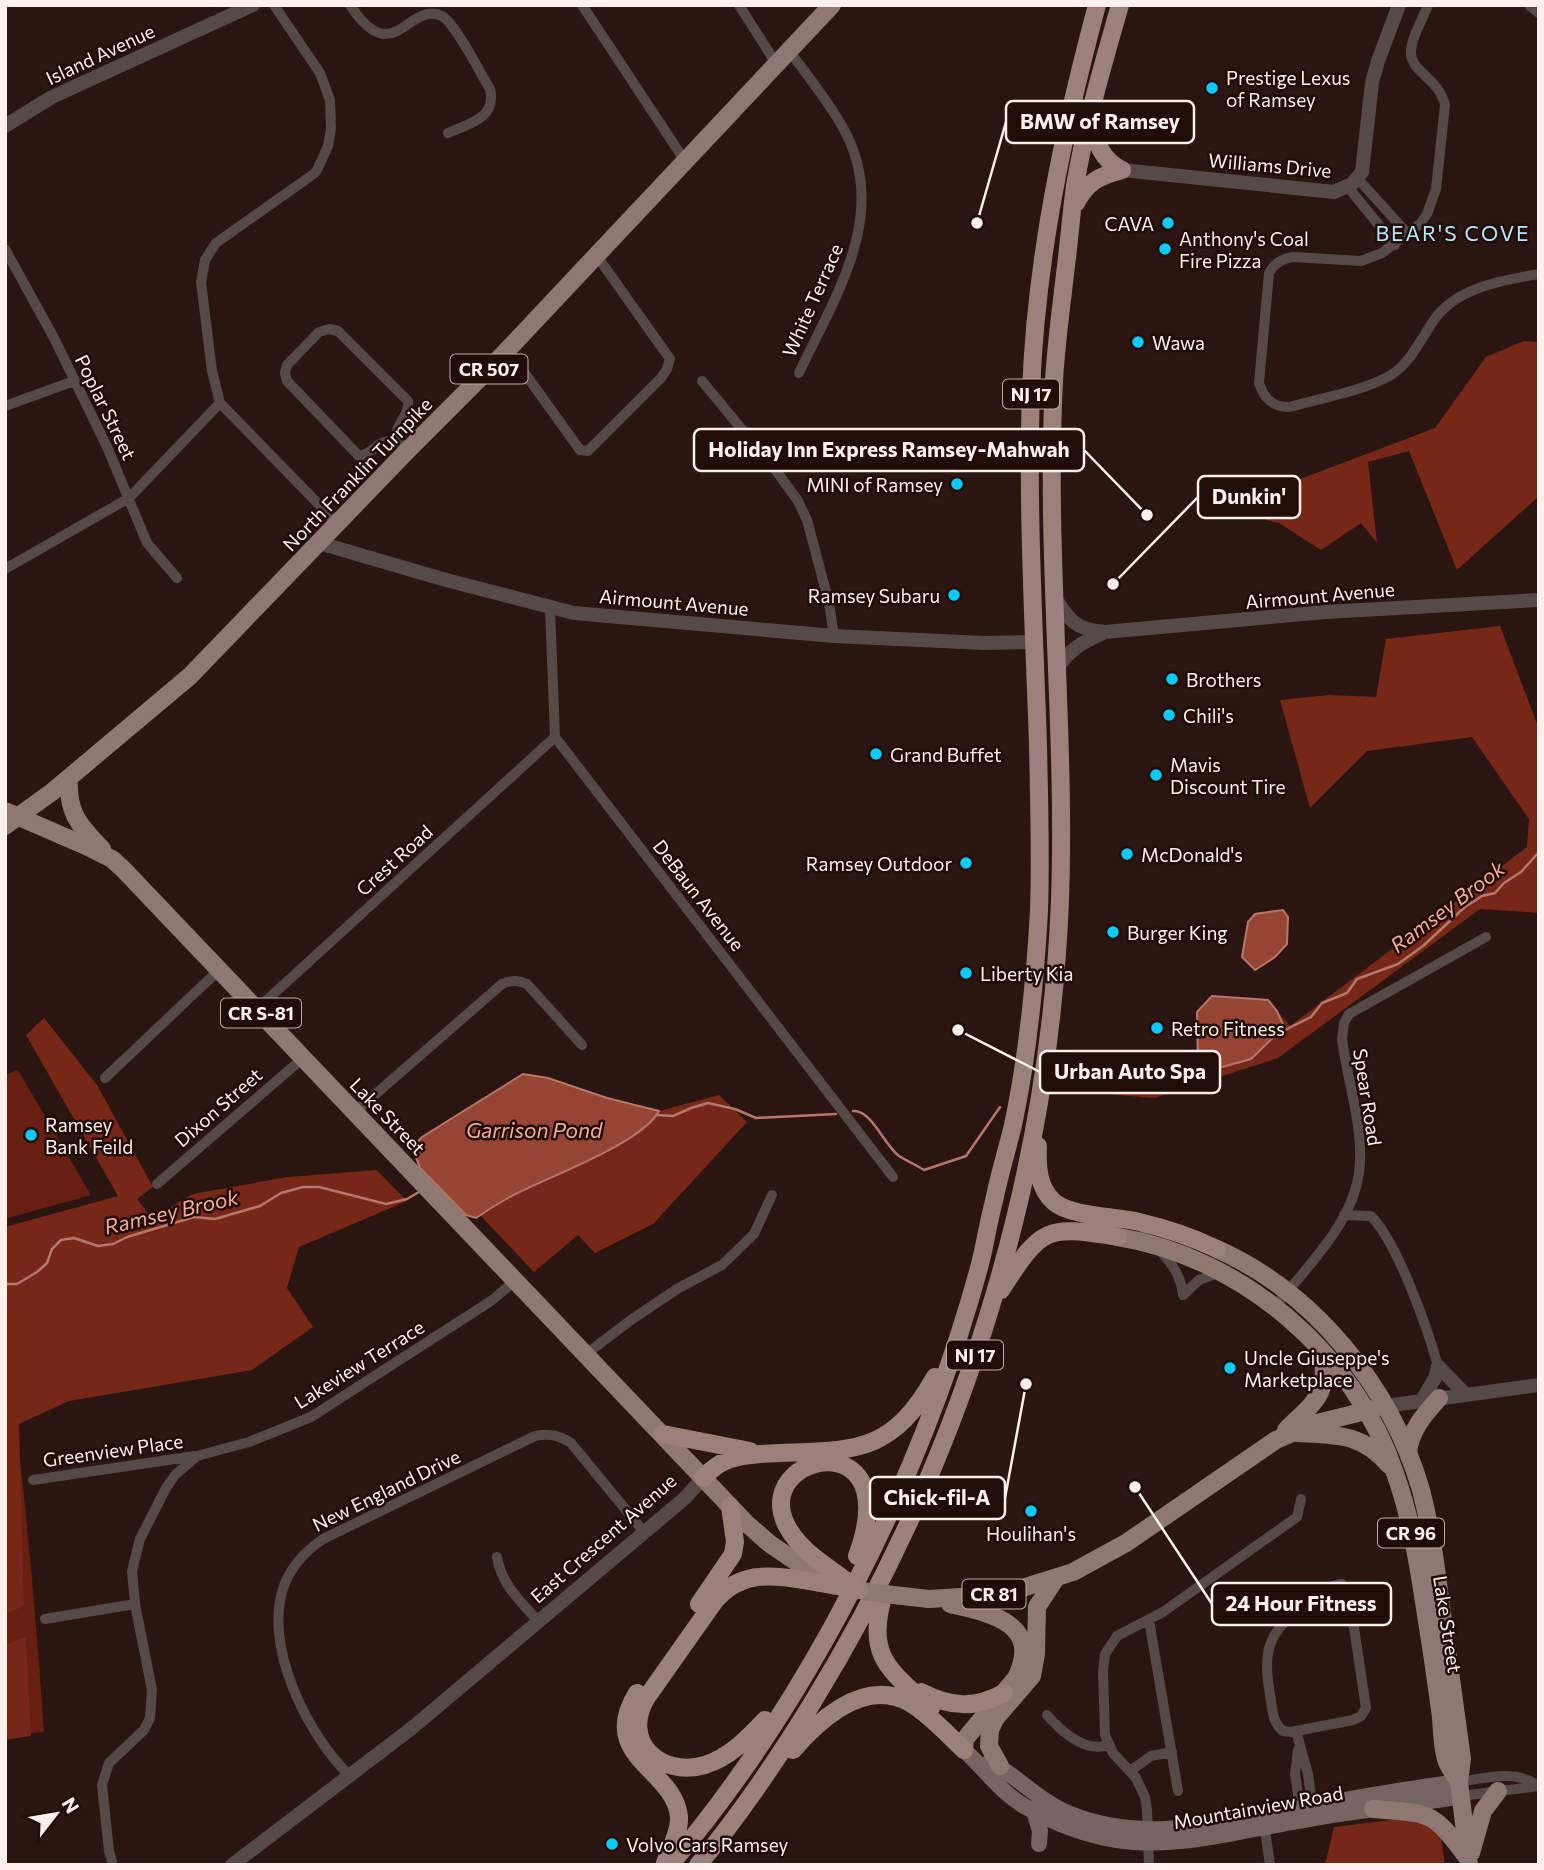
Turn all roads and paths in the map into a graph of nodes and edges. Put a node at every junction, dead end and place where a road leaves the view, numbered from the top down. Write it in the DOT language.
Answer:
graph roads {
  1 [pos="253,5"];
  2 [pos="274,5"];
  3 [pos="349,5"];
  4 [pos="582,5"];
  5 [pos="738,5"];
  6 [pos="832,5"];
  7 [pos="1097,5"];
  8 [pos="1119,5"];
  9 [pos="1399,5"];
  10 [pos="1428,5"];
  11 [pos="1529,5"];
  12 [pos="1539,13"];
  13 [pos="790,51"];
  14 [pos="777,65"];
  15 [pos="1093,106"];
  16 [pos="5,126"];
  17 [pos="448,133"];
  18 [pos="685,161"];
  19 [pos="1122,170"];
  20 [pos="1353,183"];
  21 [pos="1072,213"];
  22 [pos="1408,234"];
  23 [pos="1395,245"];
  24 [pos="5,249"];
  25 [pos="597,256"];
  26 [pos="1539,274"];
  27 [pos="508,350"];
  28 [pos="799,373"];
  29 [pos="702,381"];
  30 [pos="74,382"];
  31 [pos="220,403"];
  32 [pos="5,406"];
  33 [pos="402,446"];
  34 [pos="129,498"];
  35 [pos="337,523"];
  36 [pos="319,544"];
  37 [pos="5,569"];
  38 [pos="177,578"];
  39 [pos="1054,596"];
  40 [pos="1539,600"];
  41 [pos="550,608"];
  42 [pos="1105,632"];
  43 [pos="834,636"];
  44 [pos="1035,642"];
  45 [pos="1056,670"];
  46 [pos="555,737"];
  47 [pos="69,778"];
  48 [pos="10,818"];
  49 [pos="112,859"];
  50 [pos="1486,937"];
  51 [pos="219,970"];
  52 [pos="257,1009"];
  53 [pos="582,1045"];
  54 [pos="303,1058"];
  55 [pos="105,1078"];
  56 [pos="1039,1100"];
  57 [pos="355,1112"];
  58 [pos="893,1177"];
  59 [pos="158,1184"];
  60 [pos="772,1195"];
  61 [pos="1344,1215"];
  62 [pos="1118,1237"];
  63 [pos="1156,1246"];
  64 [pos="1217,1249"];
  65 [pos="1220,1272"];
  66 [pos="516,1280"];
  67 [pos="1287,1292"];
  68 [pos="991,1304"];
  69 [pos="1275,1307"];
  70 [pos="959,1334"];
  71 [pos="1321,1350"];
  72 [pos="586,1354"];
  73 [pos="1438,1366"];
  74 [pos="1539,1385"];
  75 [pos="1466,1395"];
  76 [pos="1431,1399"];
  77 [pos="1385,1406"];
  78 [pos="1366,1411"];
  79 [pos="663,1434"];
  80 [pos="1283,1436"];
  81 [pos="1408,1452"];
  82 [pos="764,1454"];
  83 [pos="197,1456"];
  84 [pos="1395,1472"];
  85 [pos="703,1478"];
  86 [pos="33,1480"];
  87 [pos="1301,1499"];
  88 [pos="730,1506"];
  89 [pos="644,1532"];
  90 [pos="896,1548"];
  91 [pos="497,1558"];
  92 [pos="809,1570"];
  93 [pos="1056,1578"];
  94 [pos="859,1590"];
  95 [pos="929,1599"];
  96 [pos="135,1604"];
  97 [pos="45,1619"];
  98 [pos="1149,1620"];
  99 [pos="539,1622"];
  100 [pos="832,1625"];
  101 [pos="905,1682"];
  102 [pos="799,1684"];
  103 [pos="1004,1693"];
  104 [pos="1047,1715"];
  105 [pos="1296,1731"];
  106 [pos="964,1744"];
  107 [pos="1108,1745"];
  108 [pos="1172,1752"];
  109 [pos="1000,1766"];
  110 [pos="1130,1771"];
  111 [pos="351,1777"];
  112 [pos="1539,1786"];
  113 [pos="1460,1789"];
  114 [pos="1178,1791"];
  115 [pos="1498,1791"];
  116 [pos="1373,1809"];
  117 [pos="1034,1811"];
  118 [pos="1307,1813"];
  119 [pos="734,1819"];
  120 [pos="1068,1820"];
  121 [pos="1264,1821"];
  122 [pos="1148,1837"];
  123 [pos="1039,1844"];
  124 [pos="1469,1862"];
  125 [pos="113,1865"];
  126 [pos="232,1865"];
  127 [pos="664,1865"];
  128 [pos="670,1865"];
  129 [pos="698,1865"];
  130 [pos="1149,1865"];
  131 [pos="1270,1865"];
  1 -- 16 [label="street, Island Avenue"];
  2 -- 31 [label="street"];
  3 -- 17 [label="street"];
  4 -- 18 [label="street"];
  5 -- 14 [label="street"];
  6 -- 13 [label="main road, North Franklin Turnpike / CR 507"];
  7 -- 44 [label="highway, NJ 17"];
  8 -- 15 [label="highway, NJ 17"];
  9 -- 20 [label="street, Williams Drive"];
  10 -- 22 [label="street"];
  11 -- 12 [label="street"];
  13 -- 14 [label="main road, North Franklin Turnpike / CR 507"];
  13 -- 28 [label="street, White Terrace"];
  14 -- 18 [label="main road, North Franklin Turnpike / CR 507"];
  15 -- 19 [label="highway"];
  15 -- 21 [label="highway, NJ 17"];
  18 -- 25 [label="main road, North Franklin Turnpike / CR 507"];
  19 -- 20 [label="street, Williams Drive"];
  19 -- 21 [label="highway"];
  20 -- 22 [label="street"];
  20 -- 23 [label="street"];
  21 -- 39 [label="highway, NJ 17"];
  22 -- 23 [label="street"];
  23 -- 26 [label="street"];
  24 -- 30 [label="street, Poplar Street"];
  25 -- 27 [label="main road, North Franklin Turnpike / CR 507"];
  25 -- 27 [label="street"];
  27 -- 33 [label="main road, North Franklin Turnpike / CR 507"];
  29 -- 43 [label="street"];
  30 -- 32 [label="street"];
  30 -- 34 [label="street, Poplar Street"];
  31 -- 34 [label="street"];
  31 -- 35 [label="street"];
  33 -- 33 [label="street"];
  33 -- 35 [label="main road, North Franklin Turnpike / CR 507"];
  34 -- 37 [label="street"];
  34 -- 38 [label="street, Poplar Street"];
  35 -- 36 [label="main road, North Franklin Turnpike / CR 507"];
  36 -- 41 [label="street, Airmount Avenue"];
  36 -- 47 [label="main road, North Franklin Turnpike / CR 507"];
  39 -- 42 [label="street, Airmount Avenue"];
  39 -- 45 [label="highway, NJ 17"];
  40 -- 42 [label="street, Airmount Avenue"];
  41 -- 43 [label="street, Airmount Avenue"];
  41 -- 46 [label="street"];
  42 -- 45 [label="street, Airmount Avenue"];
  43 -- 44 [label="street, Airmount Avenue"];
  44 -- 70 [label="highway, NJ 17"];
  45 -- 56 [label="highway, NJ 17"];
  46 -- 52 [label="street, Crest Road"];
  46 -- 58 [label="street, DeBaun Avenue"];
  47 -- 48 [label="main road, North Franklin Turnpike / CR 507"];
  47 -- 49 [label="main road"];
  48 -- 49 [label="main road, Lake Street / CR S-81"];
  49 -- 51 [label="main road, Lake Street / CR S-81"];
  50 -- 61 [label="street, Spear Road"];
  51 -- 52 [label="main road, Lake Street / CR S-81"];
  51 -- 55 [label="street"];
  52 -- 54 [label="main road, Lake Street / CR S-81"];
  53 -- 57 [label="street"];
  54 -- 57 [label="main road, Lake Street / CR S-81"];
  54 -- 59 [label="street, Dixon Street"];
  56 -- 64 [label="highway"];
  56 -- 68 [label="highway, NJ 17"];
  57 -- 66 [label="main road, Lake Street / CR S-81"];
  60 -- 72 [label="street"];
  61 -- 67 [label="street, Spear Road"];
  61 -- 73 [label="street"];
  62 -- 63 [label="main road, Lake Street"];
  62 -- 68 [label="highway"];
  63 -- 65 [label="main road, Lake Street"];
  63 -- 65 [label="street"];
  64 -- 67 [label="main road, Lake Street"];
  65 -- 69 [label="main road, Lake Street"];
  66 -- 72 [label="main road, Lake Street / CR S-81"];
  66 -- 83 [label="street, Lakeview Terrace"];
  67 -- 69 [label="street, Spear Road"];
  67 -- 77 [label="main road, Lake Street"];
  68 -- 90 [label="highway, NJ 17"];
  69 -- 71 [label="main road, Lake Street"];
  70 -- 82 [label="highway"];
  70 -- 100 [label="highway, NJ 17"];
  71 -- 78 [label="main road, Lake Street"];
  71 -- 80 [label="main road"];
  72 -- 79 [label="main road, Lake Street / CR S-81"];
  73 -- 75 [label="street"];
  73 -- 76 [label="street"];
  74 -- 75 [label="street"];
  75 -- 76 [label="street"];
  76 -- 77 [label="street"];
  76 -- 81 [label="main road"];
  77 -- 78 [label="main road"];
  77 -- 81 [label="main road, Lake Street / CR 96"];
  78 -- 80 [label="main road, CR 81"];
  78 -- 84 [label="main road, Lake Street / CR 96"];
  79 -- 82 [label="highway"];
  79 -- 85 [label="main road, Lake Street / CR S-81"];
  80 -- 84 [label="main road"];
  80 -- 93 [label="main road, CR 81"];
  81 -- 113 [label="main road, Lake Street / CR 96"];
  82 -- 85 [label="highway"];
  83 -- 86 [label="street, Greenview Place"];
  83 -- 96 [label="street, Lakeview Terrace"];
  84 -- 113 [label="main road, Lake Street / CR 96"];
  85 -- 88 [label="main road, East Crescent Avenue"];
  85 -- 89 [label="street, East Crescent Avenue"];
  87 -- 98 [label="street"];
  88 -- 92 [label="main road, East Crescent Avenue"];
  88 -- 127 [label="highway"];
  89 -- 99 [label="street, East Crescent Avenue"];
  89 -- 111 [label="street, New England Drive"];
  90 -- 101 [label="highway"];
  90 -- 119 [label="highway, NJ 17"];
  91 -- 99 [label="street"];
  92 -- 94 [label="highway, bridge"];
  92 -- 94 [label="highway, bridge"];
  92 -- 100 [label="highway"];
  92 -- 102 [label="highway"];
  93 -- 95 [label="main road, CR 81"];
  93 -- 109 [label="main road"];
  94 -- 95 [label="main road, CR 81, bridge"];
  95 -- 103 [label="main road"];
  96 -- 97 [label="street"];
  96 -- 125 [label="street, Lakeview Terrace"];
  98 -- 107 [label="street"];
  98 -- 108 [label="street"];
  99 -- 111 [label="street, East Crescent Avenue"];
  100 -- 102 [label="highway, NJ 17"];
  101 -- 103 [label="highway"];
  101 -- 106 [label="highway"];
  102 -- 128 [label="highway, NJ 17"];
  103 -- 106 [label="main road"];
  104 -- 107 [label="street"];
  105 -- 105 [label="street"];
  105 -- 118 [label="street"];
  106 -- 109 [label="main road, Mountainview Road"];
  106 -- 117 [label="main road, Mountainview Road"];
  106 -- 119 [label="highway"];
  107 -- 110 [label="street"];
  108 -- 110 [label="street"];
  108 -- 114 [label="street"];
  109 -- 120 [label="main road, Mountainview Road"];
  110 -- 122 [label="street"];
  111 -- 126 [label="street, East Crescent Avenue"];
  112 -- 113 [label="street"];
  112 -- 115 [label="street"];
  113 -- 115 [label="street"];
  113 -- 116 [label="main road, Mountainview Road"];
  113 -- 118 [label="main road, Mountainview Road"];
  113 -- 124 [label="main road, Lake Street / CR 96"];
  115 -- 124 [label="main road"];
  116 -- 118 [label="main road, Mountainview Road"];
  116 -- 124 [label="main road"];
  117 -- 120 [label="main road, Mountainview Road"];
  117 -- 123 [label="main road"];
  118 -- 121 [label="main road, Mountainview Road"];
  119 -- 129 [label="highway, NJ 17"];
  120 -- 122 [label="main road, Mountainview Road"];
  121 -- 122 [label="main road, Mountainview Road"];
  121 -- 131 [label="street"];
  122 -- 130 [label="street"];
}
